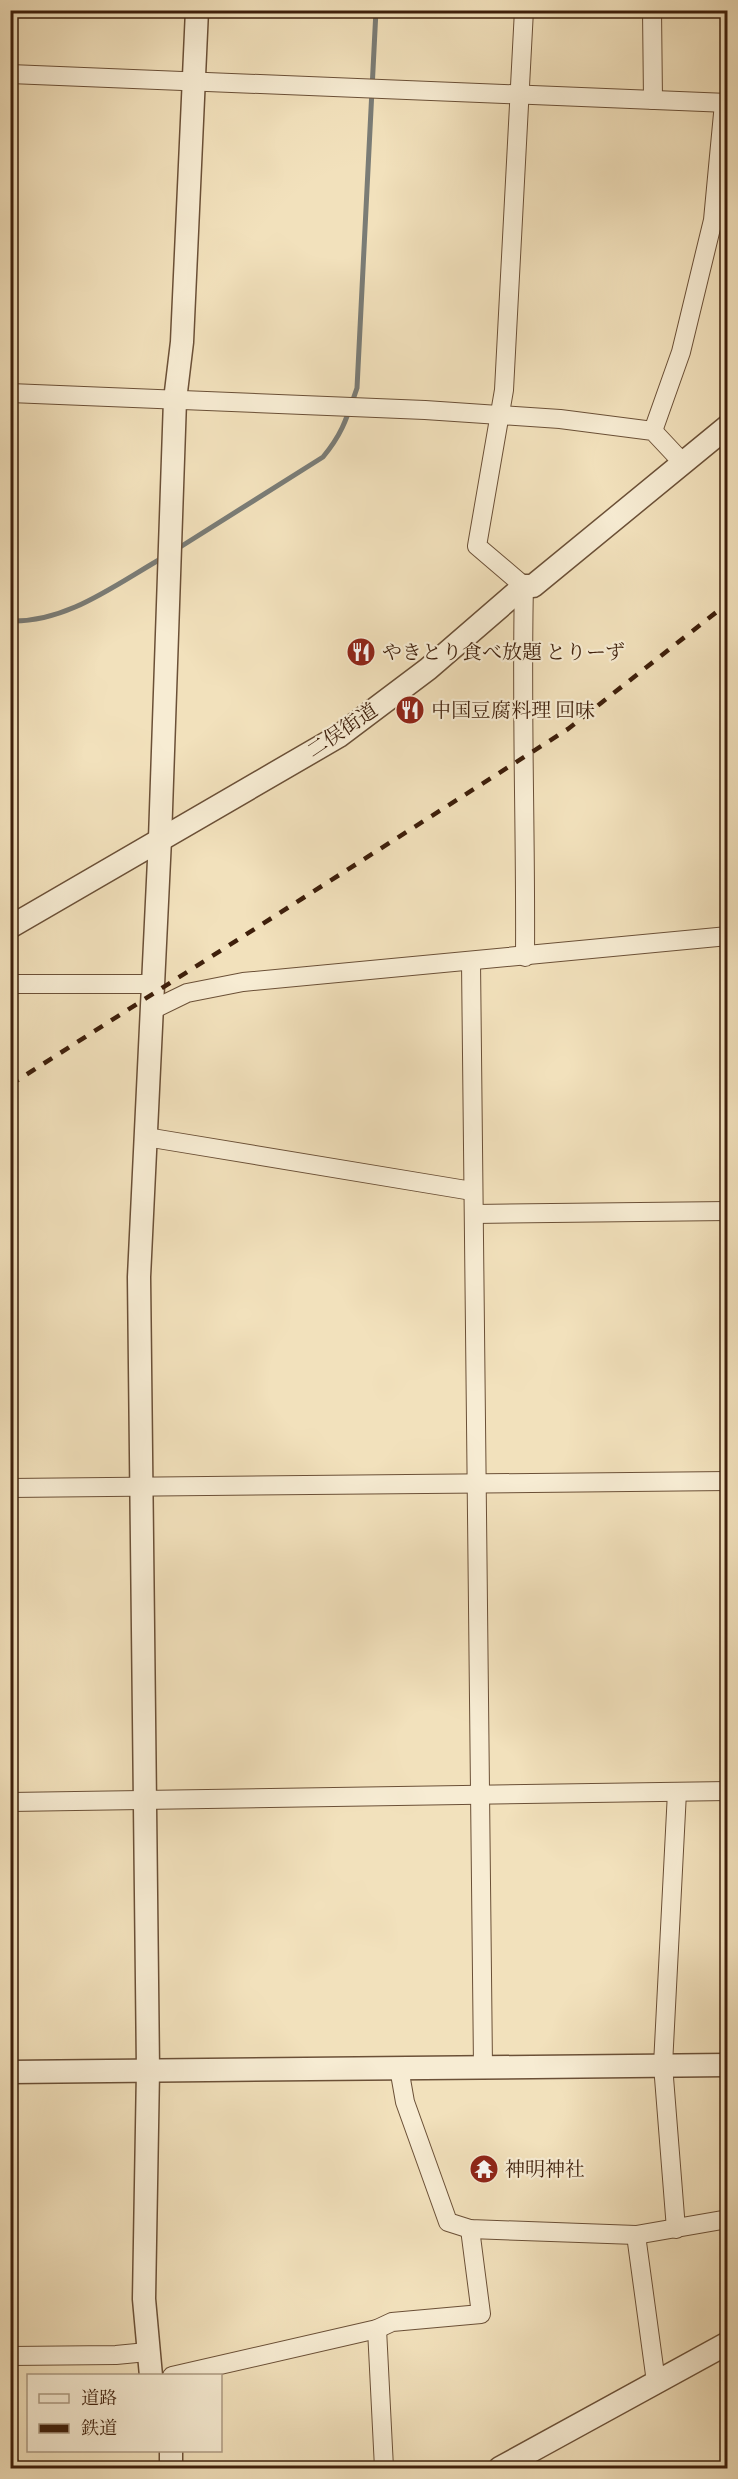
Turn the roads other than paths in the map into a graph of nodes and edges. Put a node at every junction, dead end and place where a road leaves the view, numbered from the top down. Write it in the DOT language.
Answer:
graph roads {
  1 [pos="197,10"];
  2 [pos="524,10"];
  3 [pos="652,10"];
  4 [pos="10,74"];
  5 [pos="193,80"];
  6 [pos="520,97"];
  7 [pos="653,100"];
  8 [pos="726,103"];
  9 [pos="10,393"];
  10 [pos="175,400"];
  11 [pos="502,414"];
  12 [pos="728,426"];
  13 [pos="653,431"];
  14 [pos="683,463"];
  15 [pos="524,586"];
  16 [pos="160,839"];
  17 [pos="10,927"];
  18 [pos="728,936"];
  19 [pos="525,957"];
  20 [pos="471,962"];
  21 [pos="10,984"];
  22 [pos="153,984"];
  23 [pos="152,1010"];
  24 [pos="146,1137"];
  25 [pos="472,1191"];
  26 [pos="728,1211"];
  27 [pos="474,1214"];
  28 [pos="728,1480"];
  29 [pos="477,1483"];
  30 [pos="143,1487"];
  31 [pos="10,1488"];
  32 [pos="728,1791"];
  33 [pos="677,1792"];
  34 [pos="481,1793"];
  35 [pos="145,1801"];
  36 [pos="10,1802"];
  37 [pos="663,2065"];
  38 [pos="728,2065"];
  39 [pos="483,2067"];
  40 [pos="399,2068"];
  41 [pos="148,2070"];
  42 [pos="10,2072"];
  43 [pos="728,2219"];
  44 [pos="470,2229"];
  45 [pos="676,2229"];
  46 [pos="636,2235"];
  47 [pos="377,2329"];
  48 [pos="728,2343"];
  49 [pos="147,2352"];
  50 [pos="10,2356"];
  51 [pos="151,2374"];
  52 [pos="181,2374"];
  53 [pos="656,2382"];
  54 [pos="171,2452"];
  55 [pos="171,2469"];
  56 [pos="384,2469"];
  57 [pos="501,2469"];
  1 -- 5 [label="street"];
  2 -- 6 [label="street"];
  3 -- 7 [label="street"];
  4 -- 5 [label="street"];
  5 -- 6 [label="street"];
  5 -- 10 [label="street"];
  6 -- 7 [label="street"];
  6 -- 11 [label="street"];
  7 -- 8 [label="street"];
  8 -- 13 [label="street"];
  9 -- 10 [label="street"];
  10 -- 11 [label="street"];
  10 -- 16 [label="street"];
  11 -- 13 [label="street"];
  11 -- 15 [label="street"];
  12 -- 14 [label="street, 二俣街道"];
  13 -- 14 [label="street"];
  14 -- 15 [label="street, 二俣街道"];
  15 -- 16 [label="street, 二俣街道"];
  15 -- 19 [label="street"];
  16 -- 17 [label="street, 二俣街道"];
  16 -- 22 [label="street"];
  18 -- 19 [label="street"];
  19 -- 20 [label="street"];
  20 -- 23 [label="street"];
  20 -- 25 [label="street"];
  21 -- 22 [label="street"];
  22 -- 23 [label="street"];
  23 -- 24 [label="street"];
  24 -- 25 [label="street"];
  24 -- 30 [label="street"];
  25 -- 27 [label="street"];
  26 -- 27 [label="street"];
  27 -- 29 [label="street"];
  28 -- 29 [label="street"];
  29 -- 30 [label="street"];
  29 -- 34 [label="street"];
  30 -- 31 [label="street"];
  30 -- 35 [label="street"];
  32 -- 33 [label="street"];
  33 -- 34 [label="street"];
  33 -- 37 [label="street"];
  34 -- 35 [label="street"];
  34 -- 39 [label="street"];
  35 -- 36 [label="street"];
  35 -- 41 [label="street"];
  37 -- 38 [label="street"];
  37 -- 39 [label="street"];
  37 -- 45 [label="street"];
  39 -- 40 [label="street"];
  40 -- 41 [label="street"];
  40 -- 44 [label="street"];
  41 -- 42 [label="street"];
  41 -- 49 [label="street"];
  43 -- 45 [label="street"];
  44 -- 46 [label="street"];
  44 -- 47 [label="street"];
  45 -- 46 [label="street"];
  46 -- 53 [label="street"];
  47 -- 52 [label="street"];
  47 -- 56 [label="street"];
  48 -- 53 [label="street"];
  49 -- 50 [label="street"];
  49 -- 51 [label="street"];
  53 -- 57 [label="street"];
  54 -- 55 [label="street"];
}
